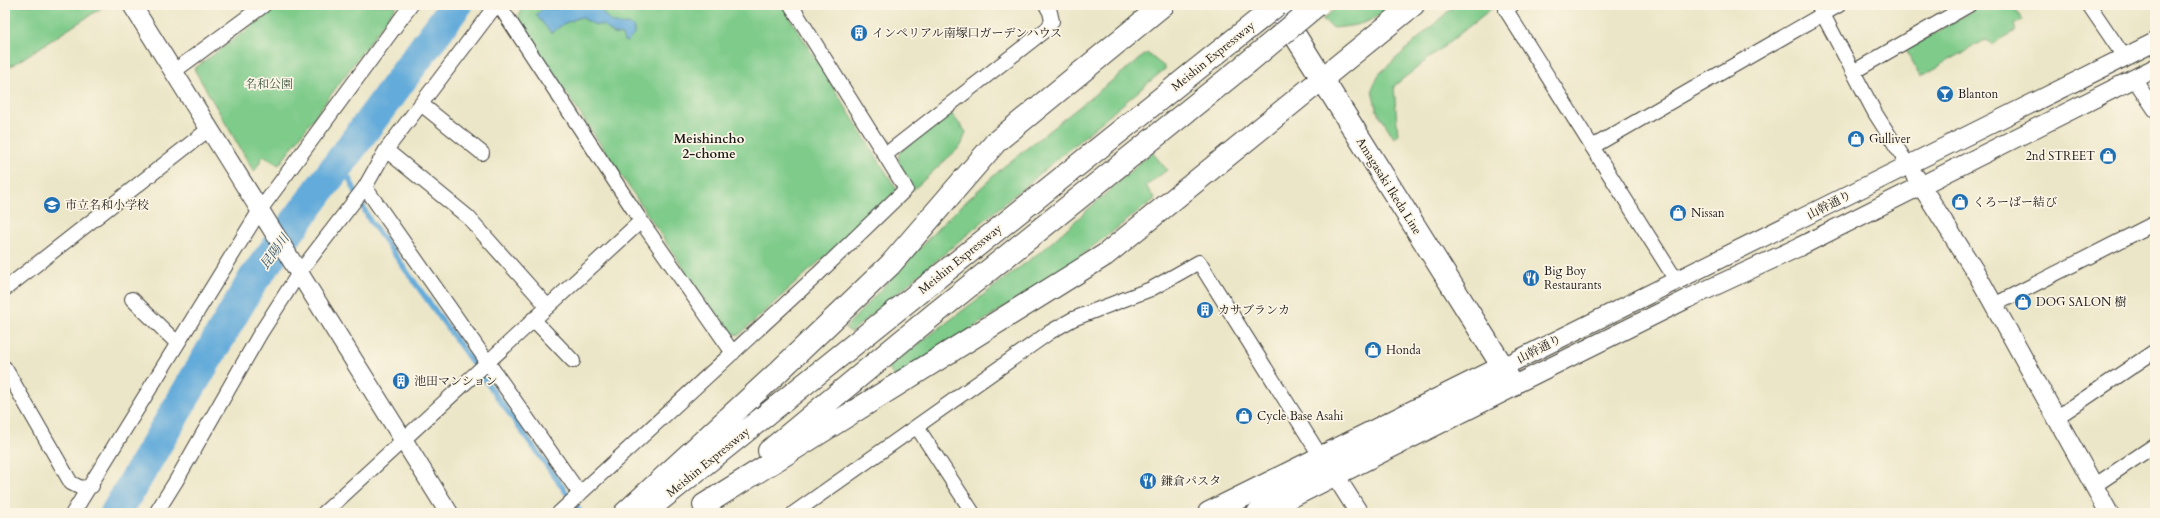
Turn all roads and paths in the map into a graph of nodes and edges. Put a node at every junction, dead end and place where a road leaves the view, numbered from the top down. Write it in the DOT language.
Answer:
graph roads {
  1 [pos="132,5"];
  2 [pos="264,5"];
  3 [pos="411,5"];
  4 [pos="498,5"];
  5 [pos="791,5"];
  6 [pos="1046,5"];
  7 [pos="1163,5"];
  8 [pos="1276,5"];
  9 [pos="1317,5"];
  10 [pos="1413,5"];
  11 [pos="1512,5"];
  12 [pos="1839,5"];
  13 [pos="1969,5"];
  14 [pos="2089,5"];
  15 [pos="1820,10"];
  16 [pos="2155,42"];
  17 [pos="2125,58"];
  18 [pos="2155,68"];
  19 [pos="173,72"];
  20 [pos="1853,72"];
  21 [pos="2134,78"];
  22 [pos="1321,79"];
  23 [pos="421,104"];
  24 [pos="2155,110"];
  25 [pos="209,129"];
  26 [pos="1592,147"];
  27 [pos="386,150"];
  28 [pos="482,153"];
  29 [pos="885,155"];
  30 [pos="1908,165"];
  31 [pos="1920,185"];
  32 [pos="361,193"];
  33 [pos="260,210"];
  34 [pos="641,221"];
  35 [pos="2155,223"];
  36 [pos="296,268"];
  37 [pos="1676,280"];
  38 [pos="5,289"];
  39 [pos="132,299"];
  40 [pos="1994,304"];
  41 [pos="547,306"];
  42 [pos="533,319"];
  43 [pos="177,343"];
  44 [pos="2155,351"];
  45 [pos="733,353"];
  46 [pos="573,361"];
  47 [pos="5,368"];
  48 [pos="482,368"];
  49 [pos="1507,376"];
  50 [pos="2056,418"];
  51 [pos="917,427"];
  52 [pos="404,441"];
  53 [pos="2155,445"];
  54 [pos="1321,457"];
  55 [pos="1335,475"];
  56 [pos="92,486"];
  57 [pos="2094,486"];
  58 [pos="571,502"];
  59 [pos="698,509"];
  60 [pos="73,513"];
  61 [pos="156,513"];
  62 [pos="324,513"];
  63 [pos="450,513"];
  64 [pos="625,513"];
  65 [pos="644,513"];
  66 [pos="794,513"];
  67 [pos="973,513"];
  68 [pos="1209,513"];
  69 [pos="1258,513"];
  70 [pos="1358,513"];
  71 [pos="2109,513"];
  1 -- 19 [label="street"];
  2 -- 19 [label="street"];
  3 -- 33 [label="street"];
  4 -- 23 [label="street"];
  4 -- 34 [label="street"];
  5 -- 29 [label="street"];
  6 -- 29 [label="street"];
  7 -- 64 [label="main road"];
  8 -- 22 [label="main road, Amagasaki Ikeda Line"];
  8 -- 65 [label="main road, Meishin Expressway, bridge"];
  9 -- 59 [label="main road, bridge"];
  10 -- 22 [label="main road"];
  11 -- 26 [label="street"];
  12 -- 15 [label="street"];
  13 -- 20 [label="street"];
  14 -- 17 [label="street"];
  15 -- 20 [label="street"];
  15 -- 26 [label="street"];
  16 -- 17 [label="street, 山幹通り"];
  17 -- 30 [label="street, 山幹通り"];
  18 -- 21 [label="street, 山幹通り"];
  19 -- 25 [label="street"];
  20 -- 30 [label="street"];
  21 -- 24 [label="street"];
  21 -- 31 [label="street, 山幹通り"];
  22 -- 49 [label="main road, Amagasaki Ikeda Line"];
  22 -- 59 [label="main road"];
  23 -- 27 [label="street"];
  23 -- 28 [label="street"];
  25 -- 33 [label="street"];
  25 -- 38 [label="street"];
  26 -- 37 [label="street"];
  27 -- 32 [label="street"];
  27 -- 41 [label="street"];
  29 -- 45 [label="street"];
  30 -- 31 [label="street"];
  30 -- 37 [label="street, 山幹通り"];
  31 -- 40 [label="street"];
  31 -- 49 [label="street, 山幹通り"];
  32 -- 36 [label="street"];
  32 -- 48 [label="street"];
  33 -- 36 [label="street"];
  33 -- 43 [label="street"];
  34 -- 41 [label="street"];
  34 -- 45 [label="street"];
  35 -- 40 [label="street"];
  36 -- 52 [label="street"];
  36 -- 61 [label="street"];
  37 -- 49 [label="street, 山幹通り"];
  39 -- 43 [label="street"];
  40 -- 50 [label="street"];
  41 -- 42 [label="street"];
  42 -- 46 [label="street"];
  42 -- 48 [label="street"];
  43 -- 56 [label="street"];
  44 -- 50 [label="street"];
  45 -- 58 [label="street"];
  47 -- 56 [label="street"];
  48 -- 52 [label="street"];
  48 -- 58 [label="street"];
  49 -- 54 [label="main road"];
  49 -- 55 [label="main road"];
  50 -- 57 [label="street"];
  51 -- 54 [label="street"];
  51 -- 66 [label="street"];
  51 -- 67 [label="street"];
  52 -- 62 [label="street"];
  52 -- 63 [label="street"];
  53 -- 57 [label="street"];
  54 -- 68 [label="main road"];
  55 -- 69 [label="main road"];
  55 -- 70 [label="street"];
  56 -- 60 [label="street"];
  57 -- 71 [label="street"];
}
